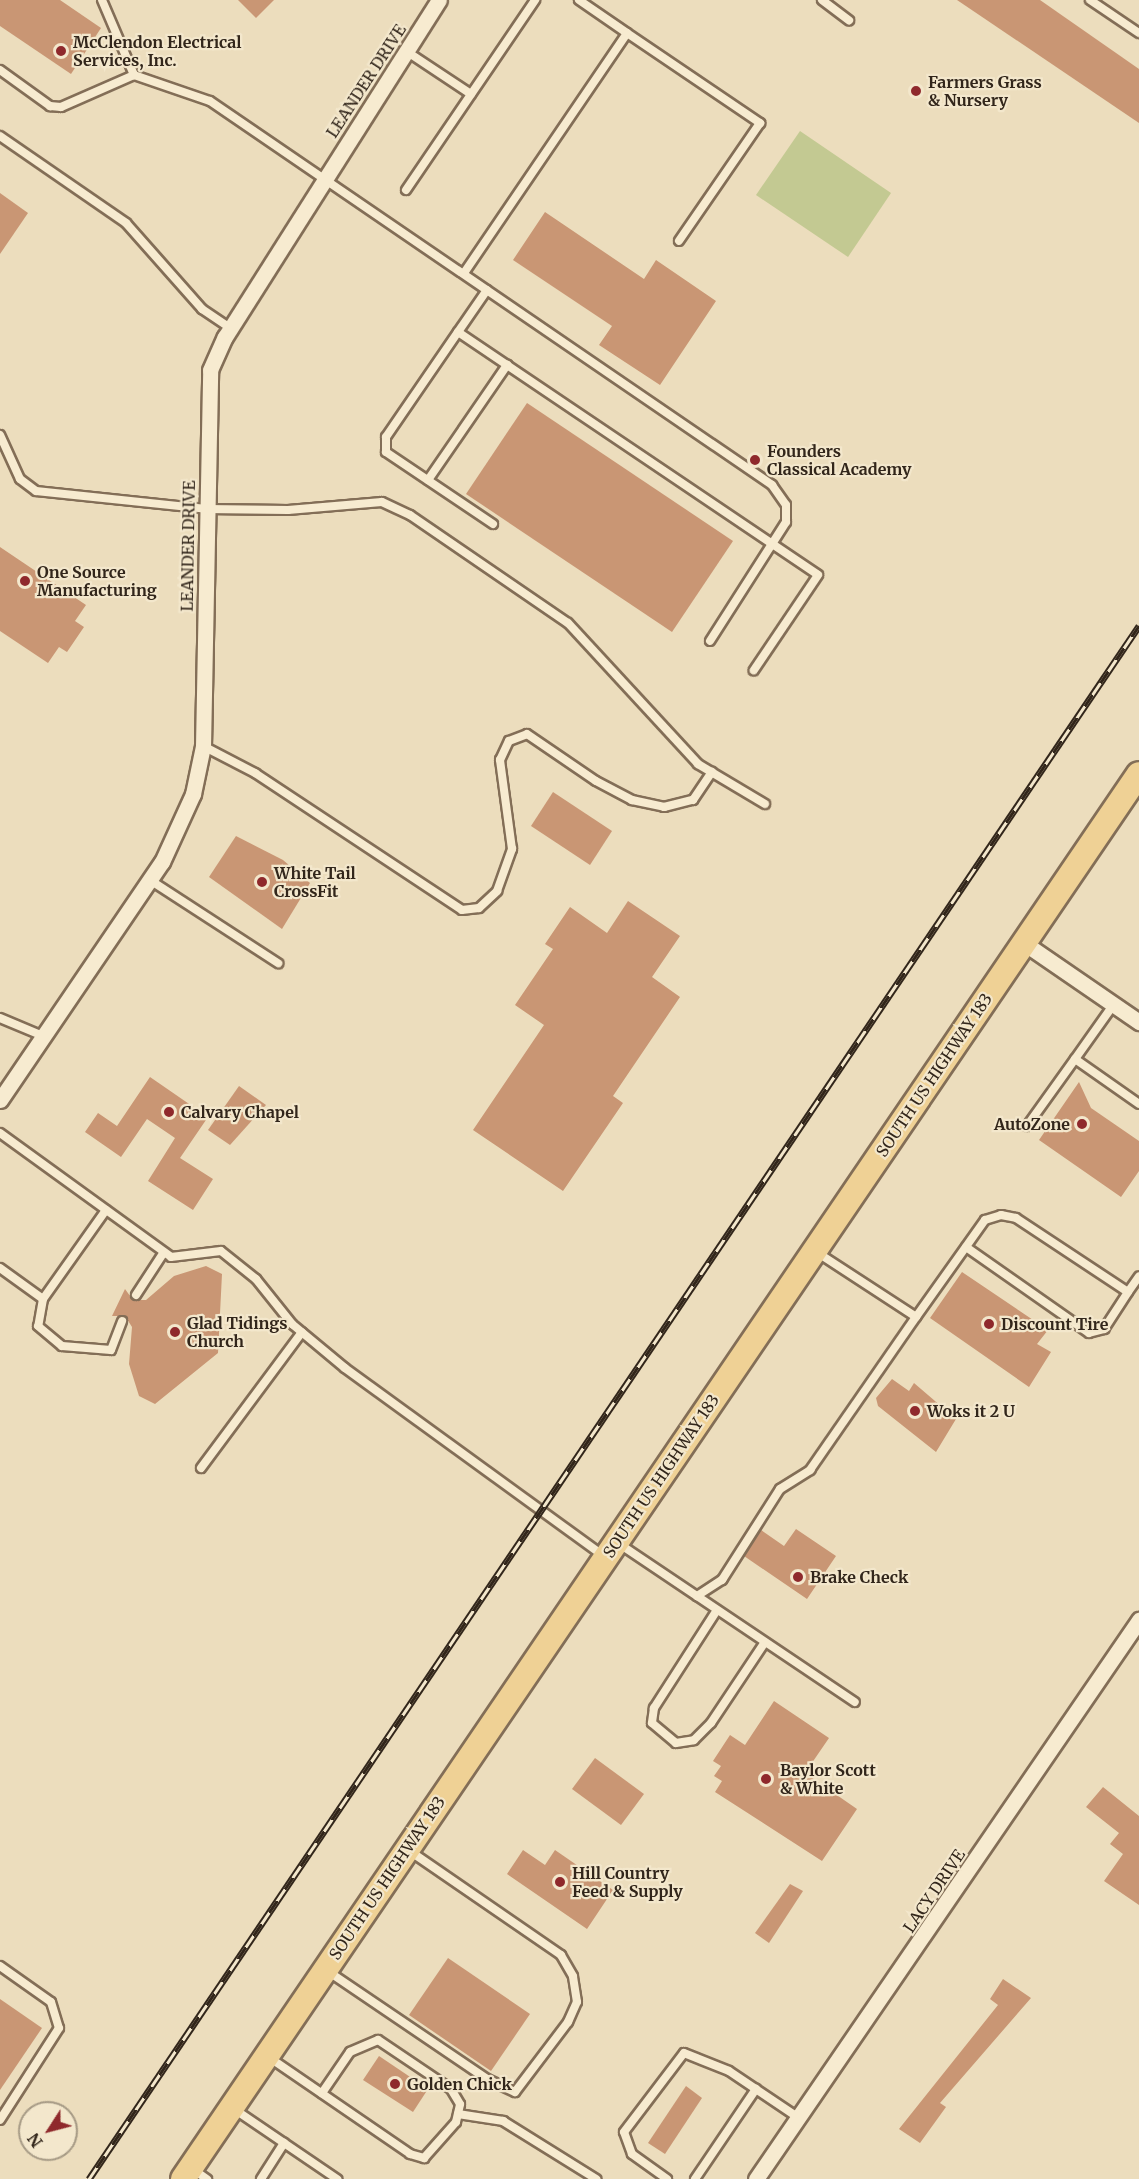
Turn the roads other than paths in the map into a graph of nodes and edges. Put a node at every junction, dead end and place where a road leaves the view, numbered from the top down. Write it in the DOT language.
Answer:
graph roads {
  1 [pos="102,0"];
  2 [pos="439,0"];
  3 [pos="535,0"];
  4 [pos="579,0"];
  5 [pos="822,0"];
  6 [pos="1090,0"];
  7 [pos="849,20"];
  8 [pos="627,33"];
  9 [pos="1139,33"];
  10 [pos="406,51"];
  11 [pos="0,70"];
  12 [pos="134,75"];
  13 [pos="471,94"];
  14 [pos="0,136"];
  15 [pos="324,178"];
  16 [pos="406,190"];
  17 [pos="679,241"];
  18 [pos="464,273"];
  19 [pos="487,290"];
  20 [pos="230,328"];
  21 [pos="458,332"];
  22 [pos="507,365"];
  23 [pos="0,435"];
  24 [pos="428,480"];
  25 [pos="206,509"];
  26 [pos="493,524"];
  27 [pos="773,543"];
  28 [pos="710,641"];
  29 [pos="754,670"];
  30 [pos="203,746"];
  31 [pos="712,772"];
  32 [pos="1139,774"];
  33 [pos="765,804"];
  34 [pos="150,880"];
  35 [pos="1024,943"];
  36 [pos="278,963"];
  37 [pos="1114,1004"];
  38 [pos="0,1018"];
  39 [pos="1139,1022"];
  40 [pos="43,1036"];
  41 [pos="1075,1059"];
  42 [pos="0,1100"];
  43 [pos="1139,1104"];
  44 [pos="1027,1126"];
  45 [pos="0,1133"];
  46 [pos="106,1210"];
  47 [pos="966,1247"];
  48 [pos="814,1250"];
  49 [pos="164,1252"];
  50 [pos="0,1268"];
  51 [pos="1139,1276"];
  52 [pos="1128,1292"];
  53 [pos="136,1295"];
  54 [pos="43,1299"];
  55 [pos="916,1317"];
  56 [pos="122,1322"];
  57 [pos="302,1332"];
  58 [pos="201,1467"];
  59 [pos="611,1550"];
  60 [pos="697,1596"];
  61 [pos="717,1610"];
  62 [pos="1139,1620"];
  63 [pos="765,1642"];
  64 [pos="855,1702"];
  65 [pos="407,1849"];
  66 [pos="0,1966"];
  67 [pos="325,1970"];
  68 [pos="267,2055"];
  69 [pos="756,2089"];
  70 [pos="322,2093"];
  71 [pos="231,2107"];
  72 [pos="458,2114"];
  73 [pos="798,2118"];
  74 [pos="0,2120"];
  75 [pos="284,2143"];
  76 [pos="193,2175"];
  77 [pos="261,2179"];
  78 [pos="337,2179"];
  79 [pos="596,2179"];
  80 [pos="667,2179"];
  81 [pos="695,2179"];
  82 [pos="756,2179"];
  1 -- 12 [label="lane"];
  2 -- 10 [label="street, LEANDER DRIVE"];
  3 -- 13 [label="lane"];
  4 -- 8 [label="lane"];
  5 -- 7 [label="lane"];
  6 -- 9 [label="lane"];
  8 -- 17 [label="lane"];
  8 -- 18 [label="lane"];
  10 -- 13 [label="lane"];
  10 -- 15 [label="street, LEANDER DRIVE"];
  11 -- 12 [label="lane"];
  12 -- 15 [label="lane"];
  13 -- 16 [label="lane"];
  14 -- 20 [label="lane"];
  15 -- 18 [label="lane"];
  15 -- 20 [label="street, LEANDER DRIVE"];
  18 -- 19 [label="lane"];
  19 -- 21 [label="lane"];
  19 -- 27 [label="lane"];
  20 -- 25 [label="street, LEANDER DRIVE"];
  21 -- 22 [label="lane"];
  21 -- 24 [label="lane"];
  22 -- 24 [label="lane"];
  22 -- 27 [label="lane"];
  23 -- 25 [label="lane"];
  24 -- 26 [label="lane"];
  25 -- 30 [label="street, LEANDER DRIVE"];
  25 -- 31 [label="lane"];
  27 -- 28 [label="lane"];
  27 -- 29 [label="lane"];
  30 -- 31 [label="lane"];
  30 -- 34 [label="street, LEANDER DRIVE"];
  31 -- 33 [label="lane"];
  32 -- 35 [label="main road, SOUTH US HIGHWAY 183"];
  34 -- 36 [label="lane"];
  34 -- 40 [label="street, LEANDER DRIVE"];
  35 -- 37 [label="street"];
  35 -- 48 [label="main road, SOUTH US HIGHWAY 183"];
  37 -- 39 [label="street"];
  37 -- 41 [label="lane"];
  38 -- 40 [label="lane"];
  40 -- 42 [label="street, LEANDER DRIVE"];
  41 -- 43 [label="lane"];
  41 -- 44 [label="lane"];
  45 -- 46 [label="lane"];
  46 -- 49 [label="lane"];
  46 -- 54 [label="lane"];
  47 -- 52 [label="lane"];
  47 -- 52 [label="lane"];
  47 -- 55 [label="lane"];
  48 -- 55 [label="lane"];
  48 -- 59 [label="main road, SOUTH US HIGHWAY 183"];
  49 -- 53 [label="lane"];
  49 -- 57 [label="lane"];
  50 -- 54 [label="lane"];
  51 -- 52 [label="lane"];
  54 -- 56 [label="lane"];
  55 -- 60 [label="lane"];
  57 -- 58 [label="lane"];
  57 -- 59 [label="lane"];
  59 -- 60 [label="lane"];
  59 -- 65 [label="main road, SOUTH US HIGHWAY 183"];
  60 -- 61 [label="lane"];
  61 -- 63 [label="lane"];
  61 -- 63 [label="lane"];
  62 -- 73 [label="street, LACY DRIVE"];
  63 -- 64 [label="lane"];
  65 -- 67 [label="main road, SOUTH US HIGHWAY 183"];
  65 -- 67 [label="lane"];
  66 -- 74 [label="lane"];
  67 -- 68 [label="main road, SOUTH US HIGHWAY 183"];
  68 -- 70 [label="lane"];
  68 -- 71 [label="main road, SOUTH US HIGHWAY 183"];
  69 -- 73 [label="lane"];
  69 -- 80 [label="lane"];
  69 -- 81 [label="lane"];
  70 -- 72 [label="lane"];
  70 -- 72 [label="lane"];
  71 -- 75 [label="lane"];
  71 -- 76 [label="main road, SOUTH US HIGHWAY 183"];
  72 -- 79 [label="lane"];
  73 -- 82 [label="street, LACY DRIVE"];
  75 -- 77 [label="lane"];
  75 -- 78 [label="lane"];
}
